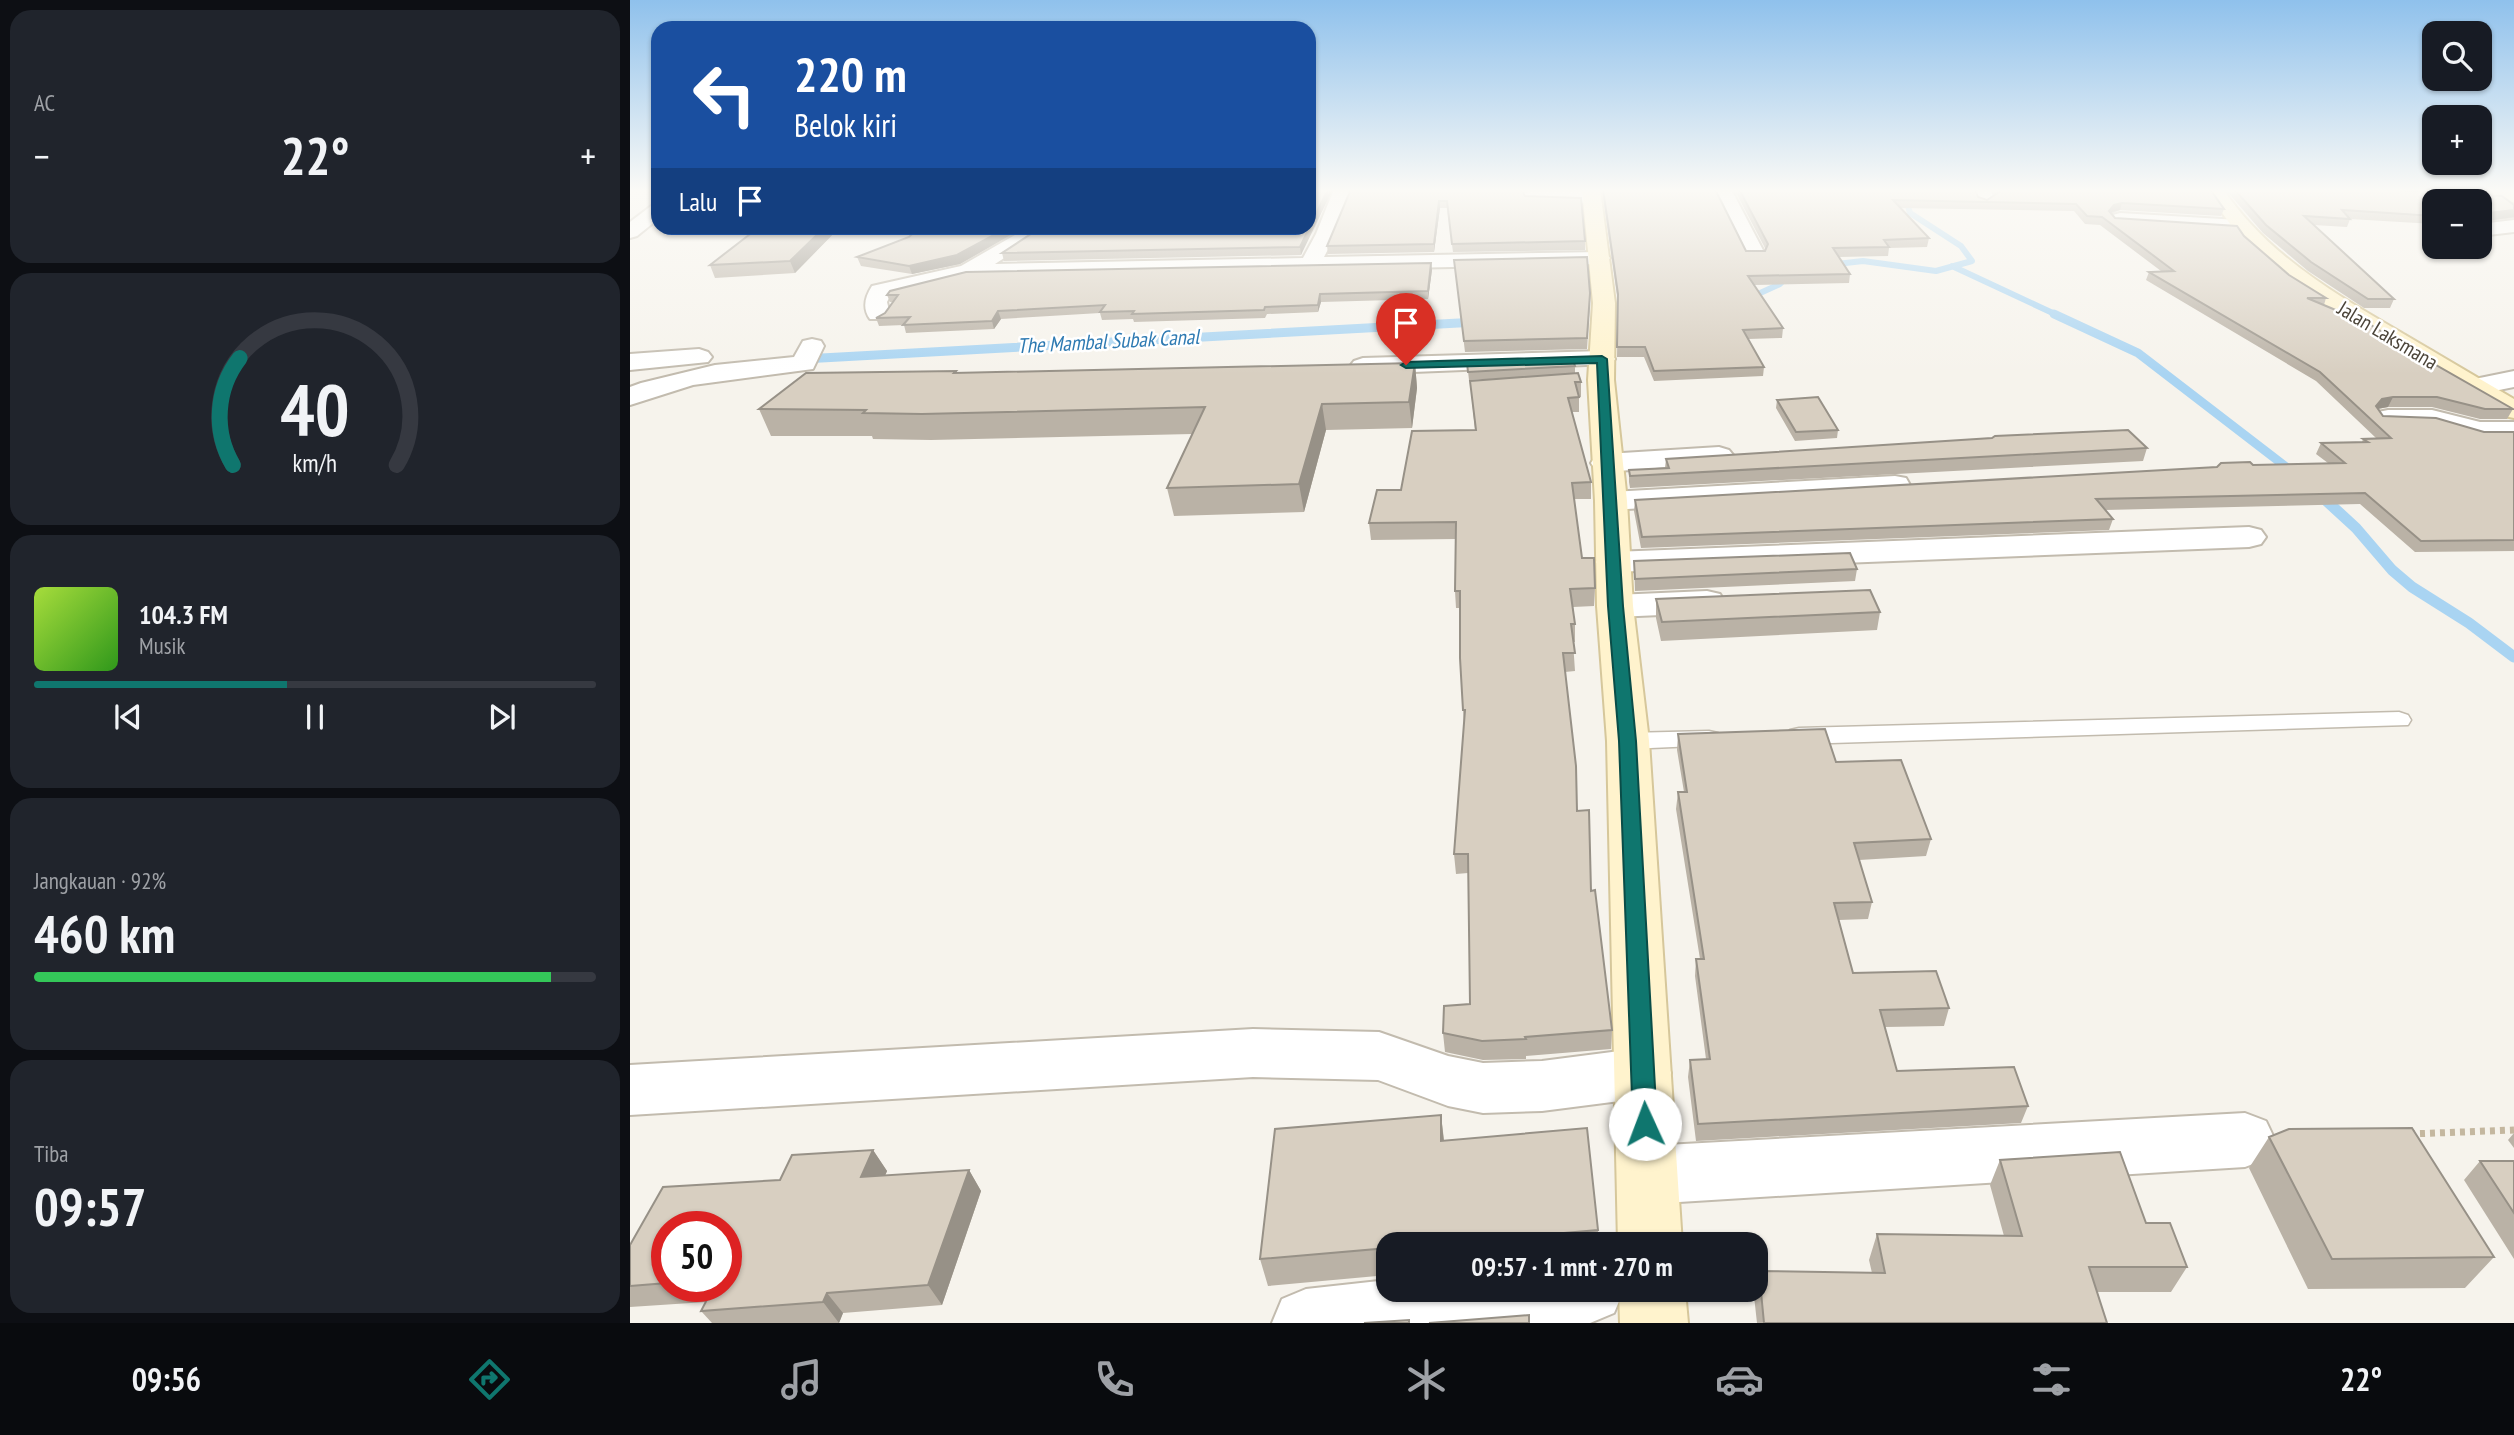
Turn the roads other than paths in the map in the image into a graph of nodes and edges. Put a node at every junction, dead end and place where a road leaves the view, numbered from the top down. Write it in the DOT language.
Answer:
graph roads {
  1 [pos="1002,251"];
  2 [pos="1317,251"];
  3 [pos="1598,251"];
  4 [pos="1753,251"];
  5 [pos="2263,251"];
  6 [pos="1755,254"];
  7 [pos="1599,258"];
  8 [pos="1309,266"];
  9 [pos="968,271"];
  10 [pos="878,314"];
  11 [pos="705,357"];
  12 [pos="630,362"];
  13 [pos="1336,367"];
  14 [pos="1597,373"];
  15 [pos="630,374"];
  16 [pos="2514,379"];
  17 [pos="2474,387"];
  18 [pos="630,397"];
  19 [pos="2514,410"];
  20 [pos="2388,418"];
  21 [pos="2514,431"];
  22 [pos="1744,455"];
  23 [pos="1609,482"];
  24 [pos="1924,484"];
  25 [pos="2249,537"];
  26 [pos="1613,562"];
  27 [pos="1738,600"];
  28 [pos="1615,606"];
  29 [pos="2399,720"];
  30 [pos="1779,737"];
  31 [pos="1738,738"];
  32 [pos="1628,741"];
  33 [pos="1643,1073"];
  34 [pos="630,1090"];
  35 [pos="2245,1140"];
  36 [pos="1647,1175"];
  37 [pos="1649,1232"];
  38 [pos="1487,1302"];
  39 [pos="1653,1302"];
  40 [pos="1306,1323"];
  41 [pos="1654,1323"];
  1 -- 9 [label="street"];
  2 -- 8 [label="street"];
  3 -- 7 [label="main road"];
  4 -- 6 [label="street"];
  5 -- 17 [label="main road, Jalan Laksmana"];
  7 -- 8 [label="street"];
  7 -- 14 [label="main road"];
  8 -- 9 [label="street"];
  9 -- 10 [label="street"];
  11 -- 12 [label="street"];
  11 -- 15 [label="street"];
  11 -- 18 [label="street"];
  13 -- 14 [label="street"];
  14 -- 23 [label="main road"];
  16 -- 17 [label="street"];
  17 -- 19 [label="main road, Jalan Laksmana"];
  20 -- 21 [label="street"];
  22 -- 23 [label="street"];
  23 -- 24 [label="street"];
  23 -- 26 [label="main road"];
  25 -- 26 [label="street"];
  26 -- 28 [label="main road"];
  27 -- 28 [label="street"];
  28 -- 32 [label="main road"];
  29 -- 30 [label="lane"];
  31 -- 32 [label="lane"];
  32 -- 33 [label="main road"];
  33 -- 34 [label="street"];
  33 -- 36 [label="main road"];
  35 -- 36 [label="street"];
  36 -- 37 [label="main road"];
  38 -- 40 [label="street"];
  39 -- 41 [label="main road"];
}
